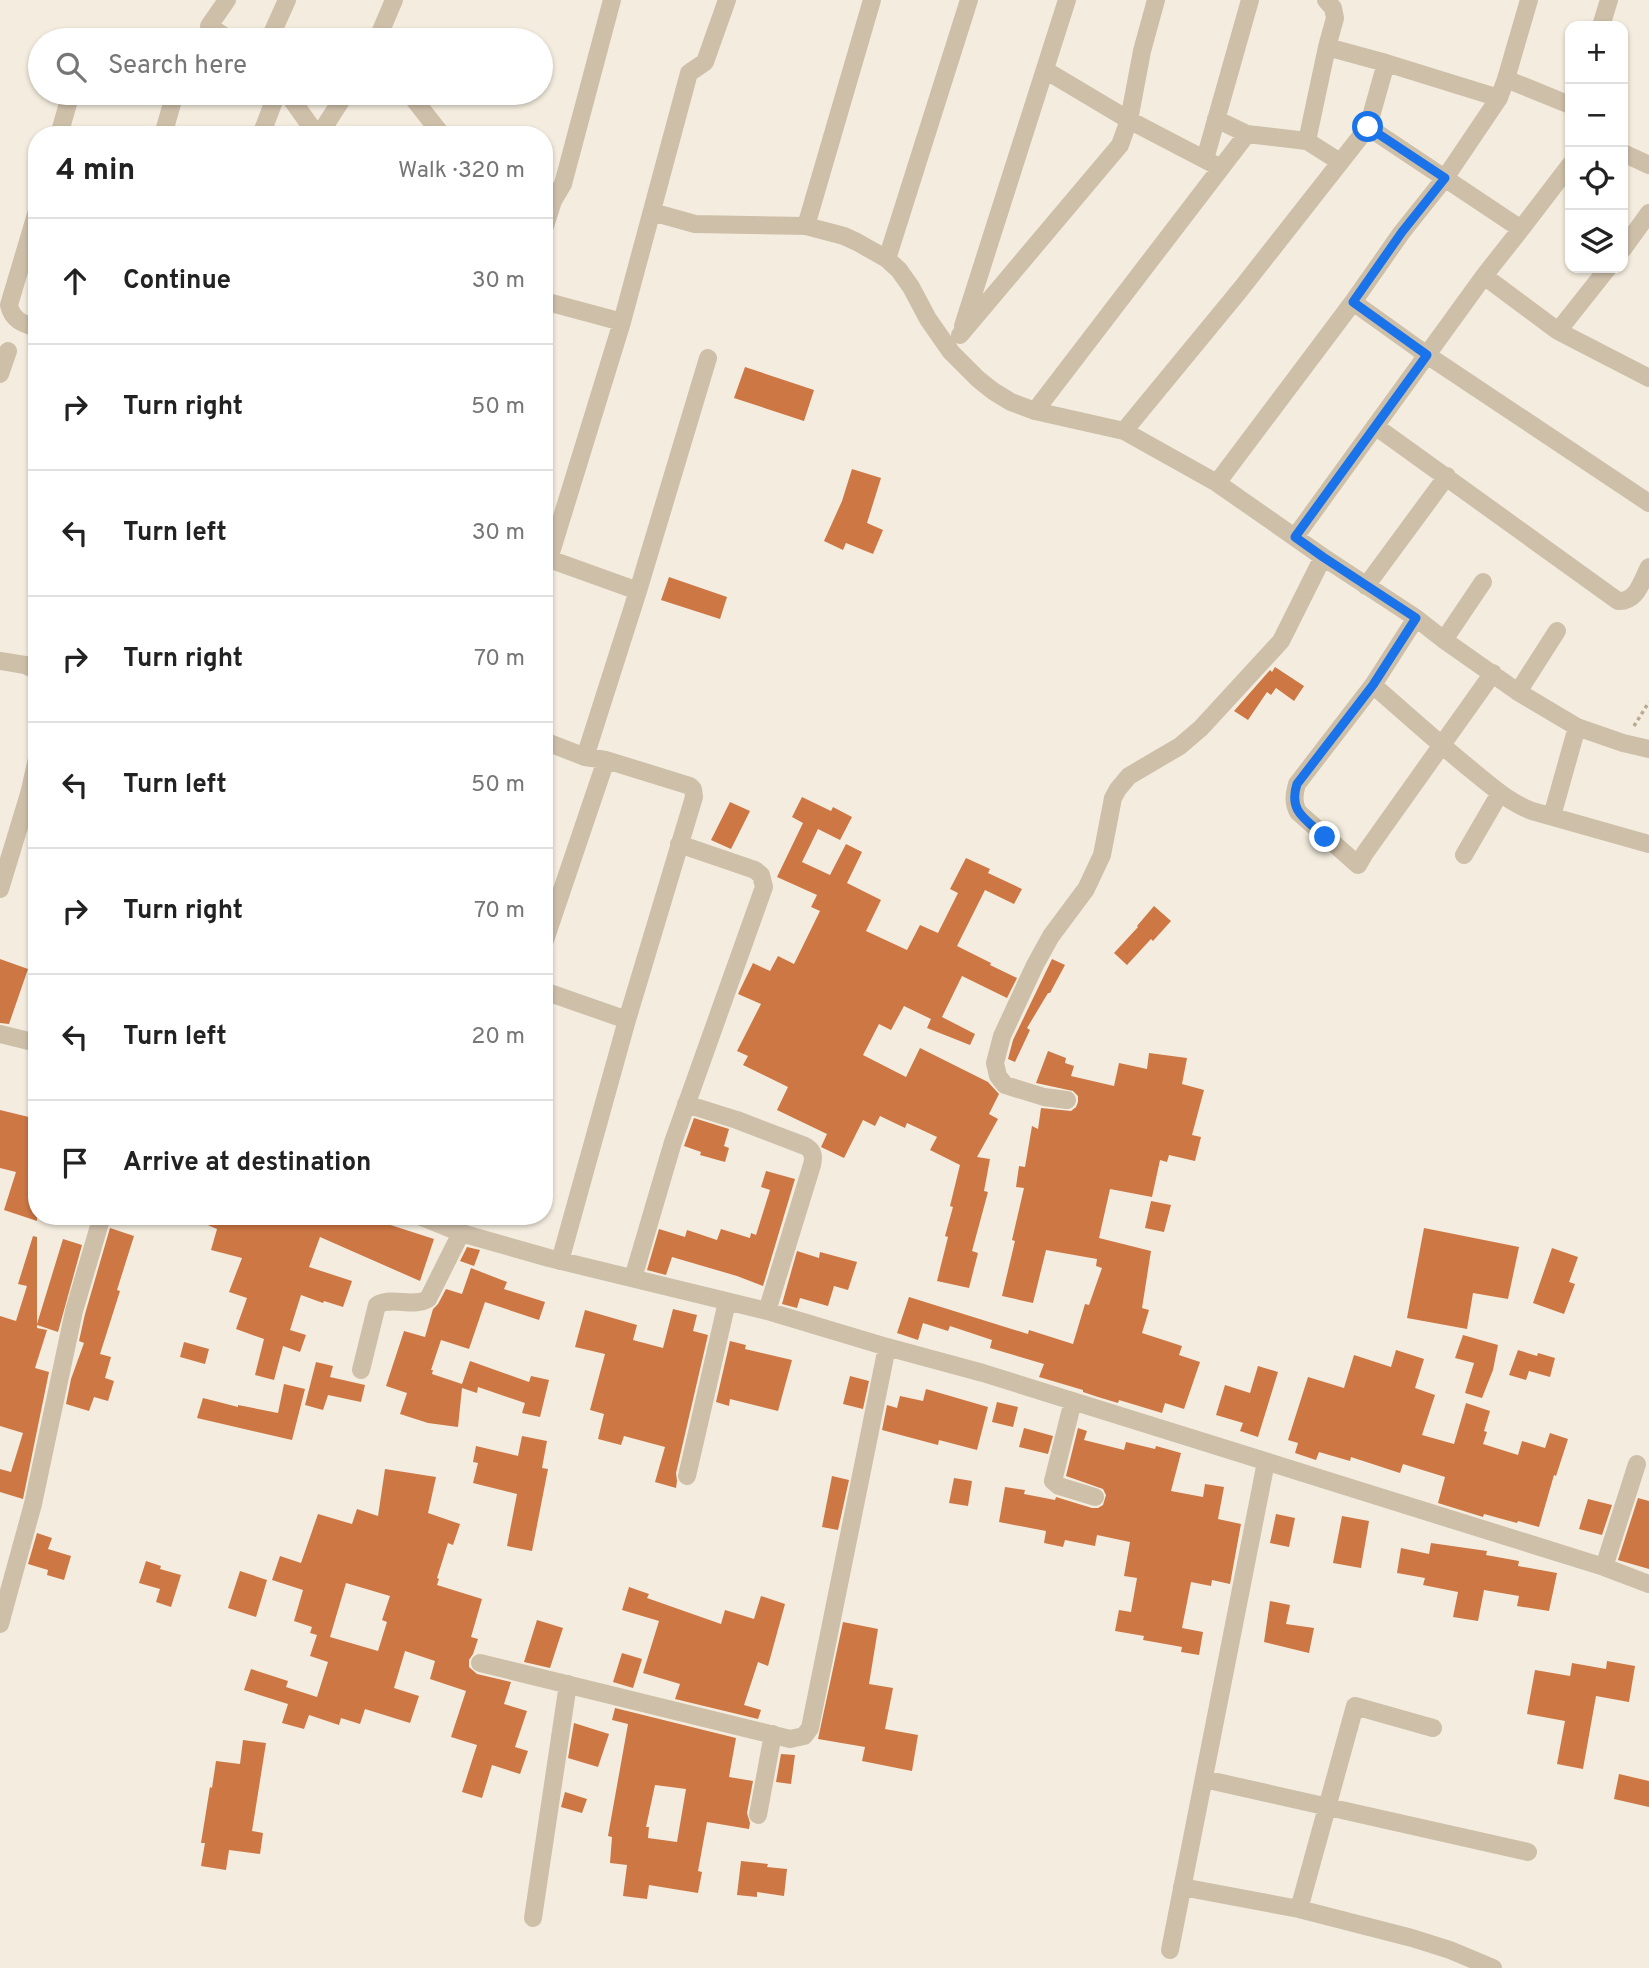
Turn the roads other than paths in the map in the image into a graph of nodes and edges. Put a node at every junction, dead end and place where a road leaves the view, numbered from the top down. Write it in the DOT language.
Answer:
graph roads {
  1 [pos="227,0"];
  2 [pos="287,0"];
  3 [pos="394,0"];
  4 [pos="612,0"];
  5 [pos="727,0"];
  6 [pos="873,0"];
  7 [pos="970,0"];
  8 [pos="1067,0"];
  9 [pos="1156,0"];
  10 [pos="1250,0"];
  11 [pos="1326,0"];
  12 [pos="1529,0"];
  13 [pos="1609,0"];
  14 [pos="1603,21"];
  15 [pos="209,28"];
  16 [pos="274,28"];
  17 [pos="382,28"];
  18 [pos="1327,47"];
  19 [pos="1386,63"];
  20 [pos="1045,70"];
  21 [pos="1506,79"];
  22 [pos="1499,98"];
  23 [pos="1565,103"];
  24 [pos="68,105"];
  25 [pos="172,105"];
  26 [pos="272,105"];
  27 [pos="296,105"];
  28 [pos="338,105"];
  29 [pos="418,105"];
  30 [pos="1216,119"];
  31 [pos="1129,120"];
  32 [pos="62,126"];
  33 [pos="166,126"];
  34 [pos="264,126"];
  35 [pos="311,126"];
  36 [pos="324,126"];
  37 [pos="435,126"];
  38 [pos="1368,127"];
  39 [pos="1247,134"];
  40 [pos="1307,141"];
  41 [pos="1628,155"];
  42 [pos="1205,159"];
  43 [pos="1340,162"];
  44 [pos="1649,165"];
  45 [pos="1221,168"];
  46 [pos="1565,172"];
  47 [pos="1445,178"];
  48 [pos="553,198"];
  49 [pos="652,212"];
  50 [pos="1649,213"];
  51 [pos="806,226"];
  52 [pos="1521,229"];
  53 [pos="28,241"];
  54 [pos="1628,241"];
  55 [pos="887,259"];
  56 [pos="1604,273"];
  57 [pos="1484,276"];
  58 [pos="1353,302"];
  59 [pos="553,303"];
  60 [pos="622,322"];
  61 [pos="28,325"];
  62 [pos="1558,331"];
  63 [pos="960,335"];
  64 [pos="8,351"];
  65 [pos="951,352"];
  66 [pos="1427,355"];
  67 [pos="708,358"];
  68 [pos="1647,372"];
  69 [pos="0,374"];
  70 [pos="1035,411"];
  71 [pos="1375,426"];
  72 [pos="1124,431"];
  73 [pos="1447,476"];
  74 [pos="1217,483"];
  75 [pos="1649,503"];
  76 [pos="1295,537"];
  77 [pos="553,539"];
  78 [pos="1323,557"];
  79 [pos="553,560"];
  80 [pos="1649,567"];
  81 [pos="1483,582"];
  82 [pos="1366,586"];
  83 [pos="638,591"];
  84 [pos="1416,618"];
  85 [pos="1557,631"];
  86 [pos="1444,640"];
  87 [pos="0,661"];
  88 [pos="28,666"];
  89 [pos="1493,673"];
  90 [pos="1373,685"];
  91 [pos="1518,692"];
  92 [pos="1577,727"];
  93 [pos="553,745"];
  94 [pos="1441,745"];
  95 [pos="1649,749"];
  96 [pos="585,757"];
  97 [pos="606,760"];
  98 [pos="1500,793"];
  99 [pos="28,797"];
  100 [pos="1552,816"];
  101 [pos="680,844"];
  102 [pos="1649,844"];
  103 [pos="1464,855"];
  104 [pos="0,889"];
  105 [pos="553,916"];
  106 [pos="553,994"];
  107 [pos="627,1020"];
  108 [pos="0,1034"];
  109 [pos="28,1041"];
  110 [pos="1067,1100"];
  111 [pos="686,1104"];
  112 [pos="99,1225"];
  113 [pos="441,1225"];
  114 [pos="461,1233"];
  115 [pos="560,1261"];
  116 [pos="633,1278"];
  117 [pos="727,1302"];
  118 [pos="767,1311"];
  119 [pos="887,1347"];
  120 [pos="361,1370"];
  121 [pos="1073,1401"];
  122 [pos="1266,1462"];
  123 [pos="1637,1464"];
  124 [pos="687,1476"];
  125 [pos="1095,1497"];
  126 [pos="1604,1567"];
  127 [pos="1649,1584"];
  128 [pos="0,1624"];
  129 [pos="480,1663"];
  130 [pos="568,1684"];
  131 [pos="1433,1727"];
  132 [pos="773,1734"];
  133 [pos="1204,1779"];
  134 [pos="1327,1807"];
  135 [pos="758,1815"];
  136 [pos="1528,1852"];
  137 [pos="1182,1887"];
  138 [pos="1299,1909"];
  139 [pos="533,1919"];
  140 [pos="1170,1950"];
  141 [pos="1493,1968"];
  1 -- 15 [label="street"];
  2 -- 16 [label="street"];
  3 -- 17 [label="street"];
  4 -- 48 [label="street"];
  5 -- 49 [label="street"];
  6 -- 51 [label="street"];
  7 -- 55 [label="street"];
  8 -- 20 [label="street"];
  9 -- 31 [label="street"];
  10 -- 30 [label="street"];
  11 -- 18 [label="street"];
  12 -- 21 [label="street"];
  13 -- 14 [label="street"];
  18 -- 19 [label="street"];
  18 -- 40 [label="street"];
  19 -- 22 [label="street"];
  19 -- 38 [label="street"];
  20 -- 31 [label="street"];
  20 -- 63 [label="street"];
  21 -- 22 [label="street"];
  21 -- 23 [label="street"];
  22 -- 47 [label="street"];
  24 -- 32 [label="street"];
  25 -- 33 [label="street"];
  26 -- 34 [label="street"];
  27 -- 35 [label="street"];
  28 -- 36 [label="street"];
  29 -- 37 [label="street"];
  30 -- 39 [label="street"];
  30 -- 42 [label="street"];
  31 -- 42 [label="street"];
  31 -- 63 [label="street"];
  38 -- 43 [label="street"];
  38 -- 47 [label="street"];
  39 -- 40 [label="street"];
  39 -- 45 [label="street"];
  40 -- 43 [label="street"];
  41 -- 44 [label="street"];
  42 -- 45 [label="street"];
  43 -- 72 [label="street"];
  45 -- 70 [label="street"];
  46 -- 52 [label="street"];
  47 -- 52 [label="street"];
  47 -- 58 [label="street"];
  49 -- 51 [label="street"];
  49 -- 60 [label="street"];
  50 -- 54 [label="street"];
  51 -- 55 [label="street"];
  52 -- 57 [label="street"];
  53 -- 61 [label="street"];
  55 -- 65 [label="street"];
  56 -- 62 [label="street"];
  57 -- 62 [label="street"];
  57 -- 66 [label="street"];
  58 -- 66 [label="street"];
  58 -- 74 [label="street"];
  59 -- 60 [label="street"];
  60 -- 77 [label="street"];
  62 -- 68 [label="street"];
  63 -- 65 [label="street"];
  64 -- 69 [label="street"];
  65 -- 70 [label="street"];
  66 -- 71 [label="street"];
  66 -- 75 [label="street"];
  67 -- 83 [label="street"];
  70 -- 72 [label="street"];
  71 -- 73 [label="street"];
  71 -- 76 [label="street"];
  72 -- 74 [label="street"];
  73 -- 80 [label="street"];
  73 -- 82 [label="street"];
  74 -- 76 [label="street"];
  76 -- 78 [label="street"];
  78 -- 82 [label="street"];
  78 -- 110 [label="street"];
  79 -- 83 [label="street"];
  81 -- 86 [label="street"];
  82 -- 84 [label="street"];
  83 -- 96 [label="street"];
  84 -- 86 [label="street"];
  84 -- 90 [label="street"];
  85 -- 91 [label="street"];
  86 -- 89 [label="street"];
  87 -- 88 [label="street"];
  89 -- 91 [label="street"];
  89 -- 94 [label="street"];
  90 -- 94 [label="street"];
  90 -- 94 [label="street"];
  91 -- 92 [label="street"];
  92 -- 95 [label="street"];
  92 -- 100 [label="street"];
  93 -- 96 [label="street"];
  94 -- 98 [label="street"];
  96 -- 97 [label="street"];
  97 -- 101 [label="street"];
  97 -- 105 [label="street"];
  98 -- 100 [label="street"];
  98 -- 103 [label="street"];
  99 -- 104 [label="street"];
  100 -- 102 [label="street"];
  101 -- 107 [label="street"];
  101 -- 111 [label="street"];
  106 -- 107 [label="street"];
  107 -- 115 [label="street"];
  108 -- 109 [label="street"];
  111 -- 116 [label="street"];
  111 -- 118 [label="street"];
  112 -- 128 [label="street"];
  113 -- 114 [label="street"];
  114 -- 115 [label="street"];
  114 -- 120 [label="street"];
  115 -- 116 [label="street"];
  116 -- 117 [label="street"];
  117 -- 118 [label="street"];
  117 -- 124 [label="street"];
  118 -- 119 [label="street"];
  119 -- 121 [label="street"];
  119 -- 132 [label="street"];
  121 -- 122 [label="street"];
  121 -- 125 [label="street"];
  122 -- 126 [label="street"];
  122 -- 133 [label="street"];
  123 -- 126 [label="street"];
  126 -- 127 [label="street"];
  129 -- 130 [label="street"];
  130 -- 132 [label="street"];
  130 -- 139 [label="street"];
  131 -- 134 [label="street"];
  132 -- 135 [label="street"];
  133 -- 134 [label="street"];
  133 -- 137 [label="street"];
  134 -- 136 [label="street"];
  134 -- 138 [label="street"];
  137 -- 138 [label="street"];
  137 -- 140 [label="street"];
  138 -- 141 [label="street"];
}
